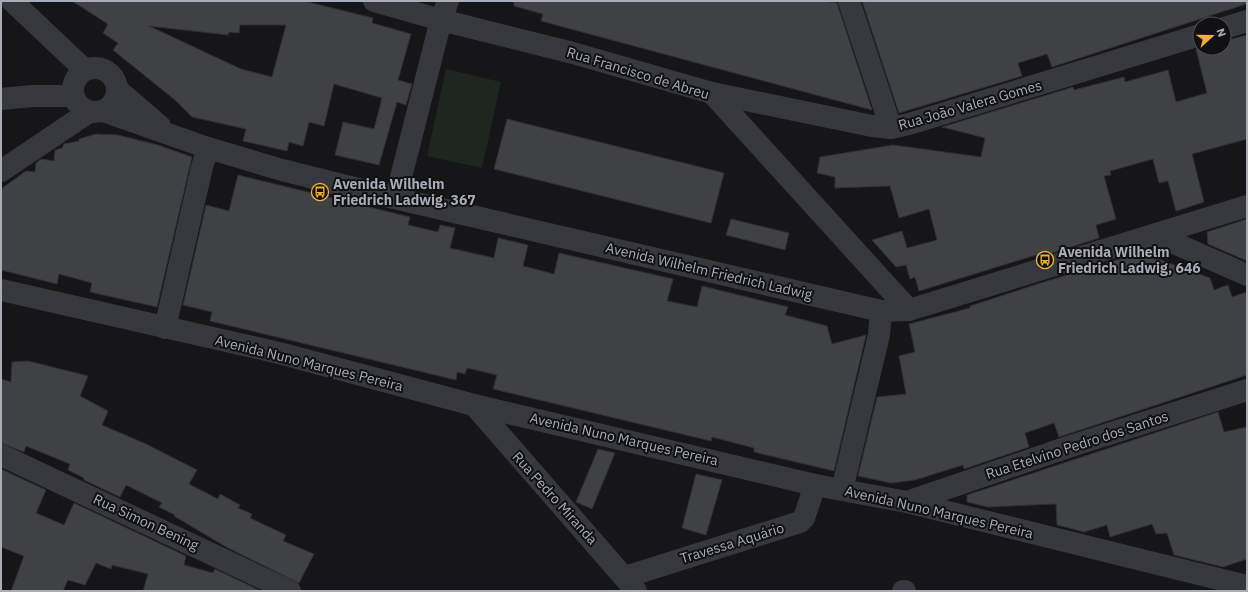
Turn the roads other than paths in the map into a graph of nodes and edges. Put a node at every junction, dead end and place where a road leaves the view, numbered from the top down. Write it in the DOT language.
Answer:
graph roads {
  1 [pos="12,1"];
  2 [pos="377,1"];
  3 [pos="849,1"];
  4 [pos="445,10"];
  5 [pos="1247,21"];
  6 [pos="1232,26"];
  7 [pos="1192,37"];
  8 [pos="85,70"];
  9 [pos="117,89"];
  10 [pos="712,93"];
  11 [pos="73,96"];
  12 [pos="1,99"];
  13 [pos="96,112"];
  14 [pos="891,128"];
  15 [pos="169,134"];
  16 [pos="208,148"];
  17 [pos="1,171"];
  18 [pos="394,198"];
  19 [pos="1247,206"];
  20 [pos="1156,235"];
  21 [pos="1247,275"];
  22 [pos="1,290"];
  23 [pos="909,310"];
  24 [pos="881,311"];
  25 [pos="165,328"];
  26 [pos="1247,390"];
  27 [pos="474,405"];
  28 [pos="1,455"];
  29 [pos="815,484"];
  30 [pos="842,490"];
  31 [pos="907,502"];
  32 [pos="1242,582"];
  33 [pos="630,584"];
  34 [pos="290,591"];
  1 -- 8 [label="street"];
  2 -- 4 [label="street, Rua Francisco de Abreu"];
  3 -- 14 [label="street"];
  4 -- 10 [label="street, Rua Francisco de Abreu"];
  4 -- 18 [label="street"];
  5 -- 6 [label="street"];
  7 -- 14 [label="street, Rua João Valera Gomes"];
  8 -- 9 [label="street"];
  8 -- 11 [label="street"];
  9 -- 13 [label="street"];
  9 -- 15 [label="street, Avenida Wilhelm Friedrich Ladwig"];
  10 -- 14 [label="street, Rua João Valera Gomes"];
  10 -- 23 [label="street, Rua Francisco de Abreu"];
  11 -- 12 [label="street"];
  11 -- 13 [label="street"];
  13 -- 15 [label="street, Avenida Wilhelm Friedrich Ladwig"];
  13 -- 17 [label="street"];
  15 -- 16 [label="street, Avenida Wilhelm Friedrich Ladwig"];
  16 -- 18 [label="street, Avenida Wilhelm Friedrich Ladwig"];
  16 -- 25 [label="street"];
  18 -- 24 [label="street, Avenida Wilhelm Friedrich Ladwig"];
  19 -- 20 [label="street, Avenida Wilhelm Friedrich Ladwig"];
  20 -- 21 [label="street"];
  20 -- 23 [label="street, Avenida Wilhelm Friedrich Ladwig"];
  22 -- 25 [label="street, Avenida Nuno Marques Pereira"];
  23 -- 24 [label="street, Avenida Wilhelm Friedrich Ladwig"];
  24 -- 30 [label="street"];
  25 -- 27 [label="street, Avenida Nuno Marques Pereira"];
  26 -- 31 [label="street, Rua Etelvino Pedro dos Santos"];
  27 -- 29 [label="street, Avenida Nuno Marques Pereira"];
  27 -- 33 [label="street, Rua Pedro Miranda"];
  28 -- 34 [label="street, Rua Simon Bening"];
  29 -- 30 [label="street, Avenida Nuno Marques Pereira"];
  29 -- 33 [label="street, Travessa Aquário"];
  30 -- 31 [label="street, Avenida Nuno Marques Pereira"];
  31 -- 32 [label="street, Avenida Nuno Marques Pereira"];
}
